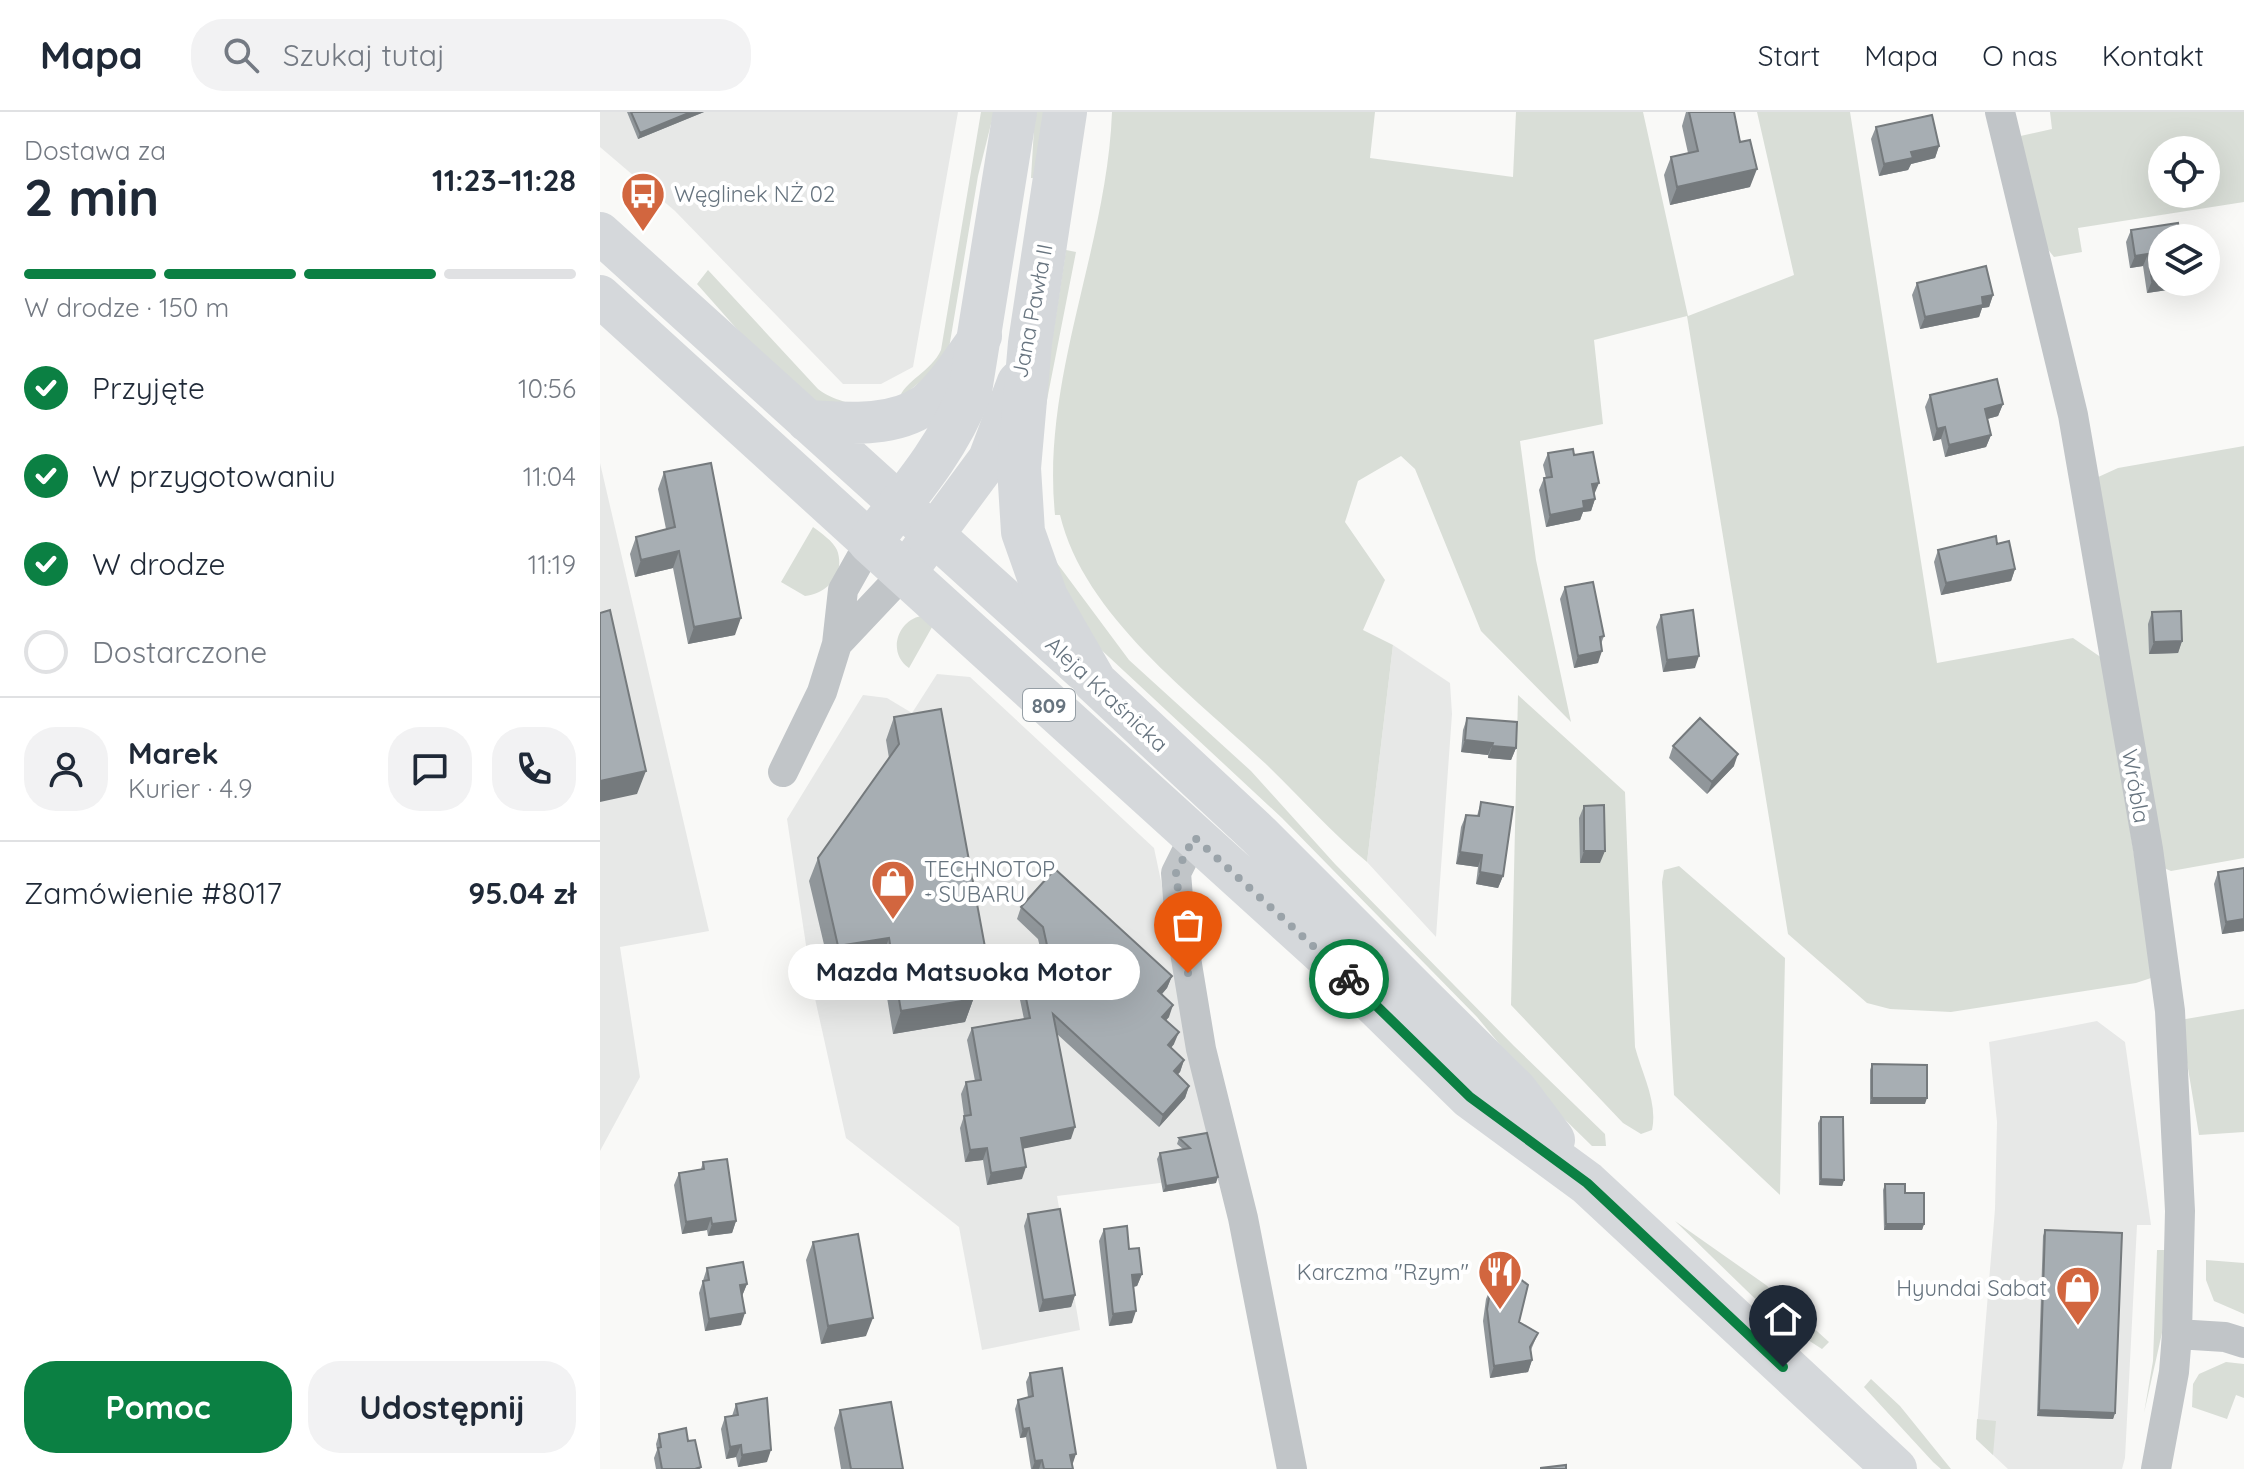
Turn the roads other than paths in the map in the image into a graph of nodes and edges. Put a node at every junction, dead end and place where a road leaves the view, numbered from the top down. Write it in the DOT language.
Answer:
graph roads {
  1 [pos="1015,112"];
  2 [pos="1065,112"];
  3 [pos="2000,112"];
  4 [pos="600,233"];
  5 [pos="600,296"];
  6 [pos="981,336"];
  7 [pos="1030,343"];
  8 [pos="807,421"];
  9 [pos="899,504"];
  10 [pos="934,536"];
  11 [pos="870,542"];
  12 [pos="904,573"];
  13 [pos="837,644"];
  14 [pos="1095,682"];
  15 [pos="783,772"];
  16 [pos="1194,837"];
  17 [pos="1587,1183"];
  18 [pos="2177,1334"];
  19 [pos="2244,1343"];
  20 [pos="1292,1469"];
  21 [pos="1895,1469"];
  22 [pos="2156,1469"];
  1 -- 6 [label="main road, Jana Pawła II"];
  2 -- 7 [label="main road, Jana Pawła II"];
  3 -- 18 [label="street, Wróbla"];
  4 -- 8 [label="main road, Aleja Kraśnicka / 809"];
  5 -- 11 [label="main road, Aleja Kraśnicka / 809"];
  6 -- 8 [label="main road"];
  6 -- 9 [label="main road, Jana Pawła II"];
  7 -- 10 [label="main road, Jana Pawła II"];
  7 -- 14 [label="main road"];
  8 -- 9 [label="main road, Aleja Kraśnicka / 809"];
  9 -- 10 [label="main road, Aleja Kraśnicka / 809"];
  9 -- 11 [label="main road, Jana Pawła II"];
  10 -- 12 [label="main road, Jana Pawła II"];
  10 -- 14 [label="main road, Aleja Kraśnicka / 809"];
  11 -- 12 [label="main road, Aleja Kraśnicka / 809"];
  11 -- 13 [label="street"];
  12 -- 13 [label="street"];
  12 -- 16 [label="main road, Aleja Kraśnicka / 809"];
  13 -- 15 [label="street"];
  14 -- 17 [label="main road, Aleja Kraśnicka / 809"];
  16 -- 17 [label="main road, Aleja Kraśnicka / 809"];
  16 -- 20 [label="street"];
  17 -- 21 [label="main road, Aleja Kraśnicka / 809"];
  18 -- 19 [label="street"];
  18 -- 22 [label="street, Wróbla"];
}
